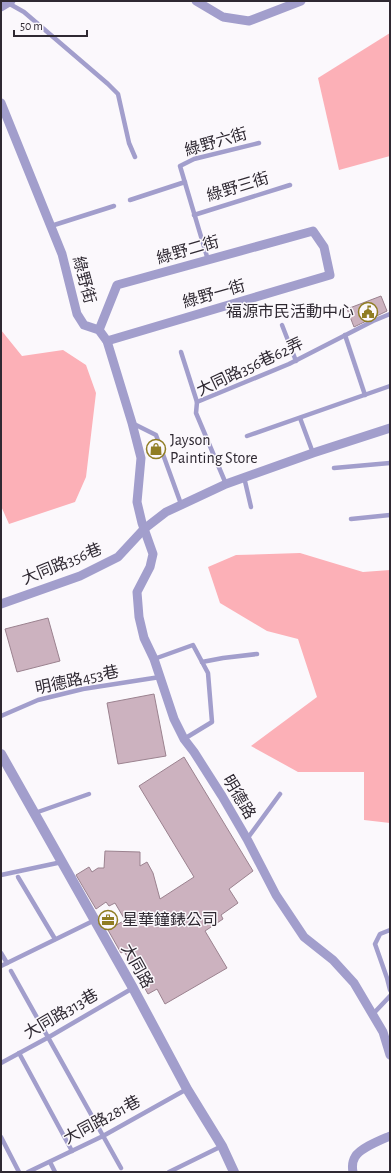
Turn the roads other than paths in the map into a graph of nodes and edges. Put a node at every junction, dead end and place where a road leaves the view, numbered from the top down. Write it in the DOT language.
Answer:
graph roads {
  1 [pos="196,1"];
  2 [pos="301,1"];
  3 [pos="7,4"];
  4 [pos="1,102"];
  5 [pos="259,143"];
  6 [pos="135,157"];
  7 [pos="185,182"];
  8 [pos="290,185"];
  9 [pos="130,200"];
  10 [pos="114,206"];
  11 [pos="194,215"];
  12 [pos="51,226"];
  13 [pos="208,260"];
  14 [pos="330,275"];
  15 [pos="390,314"];
  16 [pos="282,325"];
  17 [pos="100,330"];
  18 [pos="345,335"];
  19 [pos="107,341"];
  20 [pos="181,352"];
  21 [pos="296,360"];
  22 [pos="390,386"];
  23 [pos="365,395"];
  24 [pos="197,402"];
  25 [pos="300,418"];
  26 [pos="132,423"];
  27 [pos="390,428"];
  28 [pos="247,436"];
  29 [pos="313,453"];
  30 [pos="390,463"];
  31 [pos="334,468"];
  32 [pos="244,477"];
  33 [pos="226,484"];
  34 [pos="181,504"];
  35 [pos="251,508"];
  36 [pos="390,515"];
  37 [pos="351,519"];
  38 [pos="144,529"];
  39 [pos="1,604"];
  40 [pos="257,654"];
  41 [pos="154,659"];
  42 [pos="202,662"];
  43 [pos="160,678"];
  44 [pos="1,716"];
  45 [pos="184,739"];
  46 [pos="1,754"];
  47 [pos="90,794"];
  48 [pos="280,794"];
  49 [pos="35,813"];
  50 [pos="247,839"];
  51 [pos="62,862"];
  52 [pos="1,875"];
  53 [pos="18,877"];
  54 [pos="94,920"];
  55 [pos="390,930"];
  56 [pos="54,939"];
  57 [pos="1,953"];
  58 [pos="7,963"];
  59 [pos="1,966"];
  60 [pos="11,971"];
  61 [pos="133,988"];
  62 [pos="390,990"];
  63 [pos="390,996"];
  64 [pos="373,1014"];
  65 [pos="49,1037"];
  66 [pos="19,1053"];
  67 [pos="390,1055"];
  68 [pos="1,1063"];
  69 [pos="187,1088"];
  70 [pos="103,1136"];
  71 [pos="390,1136"];
  72 [pos="1,1137"];
  73 [pos="222,1146"];
  74 [pos="72,1151"];
  75 [pos="50,1162"];
  76 [pos="121,1168"];
  77 [pos="19,1172"];
  78 [pos="28,1172"];
  79 [pos="55,1172"];
  80 [pos="169,1172"];
  81 [pos="234,1172"];
  82 [pos="353,1172"];
  1 -- 2 [label="street"];
  3 -- 6 [label="lane"];
  4 -- 12 [label="street, 綠野街"];
  5 -- 7 [label="lane, 綠野六街"];
  7 -- 9 [label="lane"];
  7 -- 11 [label="lane"];
  8 -- 11 [label="lane, 綠野三街"];
  10 -- 12 [label="lane"];
  11 -- 13 [label="lane"];
  12 -- 17 [label="street, 綠野街"];
  13 -- 14 [label="street, 綠野二街"];
  13 -- 17 [label="street, 綠野二街"];
  14 -- 19 [label="street, 綠野一街"];
  15 -- 18 [label="lane, 大同路356巷62弄"];
  16 -- 21 [label="lane"];
  17 -- 19 [label="street"];
  18 -- 21 [label="lane, 大同路356巷62弄"];
  18 -- 23 [label="lane"];
  19 -- 26 [label="street"];
  20 -- 24 [label="lane"];
  21 -- 24 [label="lane, 大同路356巷62弄"];
  22 -- 23 [label="lane"];
  23 -- 25 [label="lane"];
  24 -- 33 [label="lane, 大同路356巷62弄"];
  25 -- 28 [label="lane"];
  25 -- 29 [label="lane"];
  26 -- 34 [label="lane"];
  26 -- 38 [label="street"];
  27 -- 29 [label="street, 大同路356巷"];
  29 -- 32 [label="street, 大同路356巷"];
  30 -- 31 [label="lane"];
  32 -- 33 [label="street, 大同路356巷"];
  32 -- 35 [label="lane"];
  33 -- 34 [label="street, 大同路356巷"];
  34 -- 38 [label="street, 大同路356巷"];
  36 -- 37 [label="lane"];
  38 -- 39 [label="street, 大同路356巷"];
  38 -- 41 [label="street, 明德路"];
  40 -- 42 [label="lane"];
  41 -- 42 [label="lane"];
  41 -- 43 [label="street, 明德路"];
  42 -- 45 [label="lane"];
  43 -- 44 [label="lane, 明德路453巷"];
  43 -- 45 [label="street, 明德路"];
  45 -- 50 [label="street, 明德路"];
  46 -- 49 [label="street, 大同路"];
  47 -- 49 [label="lane"];
  48 -- 50 [label="lane"];
  49 -- 51 [label="street, 大同路"];
  50 -- 64 [label="street, 明德路"];
  51 -- 52 [label="lane"];
  51 -- 54 [label="street, 大同路"];
  53 -- 56 [label="lane"];
  54 -- 56 [label="lane"];
  54 -- 61 [label="street, 大同路"];
  55 -- 62 [label="lane"];
  56 -- 58 [label="lane"];
  57 -- 58 [label="lane"];
  58 -- 59 [label="lane"];
  60 -- 65 [label="lane"];
  61 -- 65 [label="lane, 大同路313巷"];
  61 -- 69 [label="street, 大同路"];
  63 -- 64 [label="lane"];
  64 -- 67 [label="street, 明德路"];
  65 -- 66 [label="lane, 大同路313巷"];
  65 -- 70 [label="lane"];
  66 -- 68 [label="lane, 大同路313巷"];
  66 -- 74 [label="lane"];
  69 -- 70 [label="lane, 大同路281巷"];
  69 -- 73 [label="street, 大同路"];
  70 -- 74 [label="lane, 大同路281巷"];
  70 -- 76 [label="lane"];
  71 -- 82 [label="street"];
  72 -- 77 [label="lane"];
  73 -- 80 [label="lane"];
  73 -- 81 [label="street, 大同路"];
  74 -- 75 [label="lane, 大同路281巷"];
  75 -- 78 [label="lane, 大同路281巷"];
  75 -- 79 [label="lane"];
}
